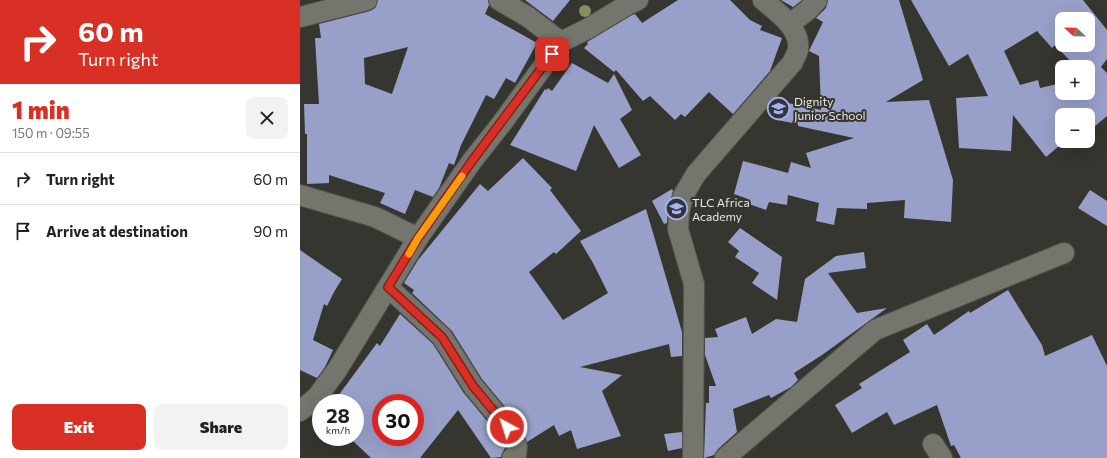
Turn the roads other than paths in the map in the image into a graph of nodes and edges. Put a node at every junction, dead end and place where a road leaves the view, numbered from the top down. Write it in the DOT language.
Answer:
graph roads {
  1 [pos="499,0"];
  2 [pos="763,0"];
  3 [pos="817,0"];
  4 [pos="357,1"];
  5 [pos="630,2"];
  6 [pos="300,18"];
  7 [pos="790,24"];
  8 [pos="561,42"];
  9 [pos="300,195"];
  10 [pos="418,238"];
  11 [pos="1064,253"];
  12 [pos="388,287"];
  13 [pos="300,411"];
  14 [pos="512,458"];
  15 [pos="693,458"];
  16 [pos="725,458"];
  1 -- 8 [label="street"];
  2 -- 7 [label="street"];
  3 -- 7 [label="street"];
  4 -- 6 [label="street"];
  5 -- 8 [label="street"];
  7 -- 15 [label="street"];
  8 -- 10 [label="street"];
  9 -- 10 [label="street"];
  10 -- 12 [label="street"];
  11 -- 16 [label="street"];
  12 -- 13 [label="street"];
  12 -- 14 [label="street"];
}
